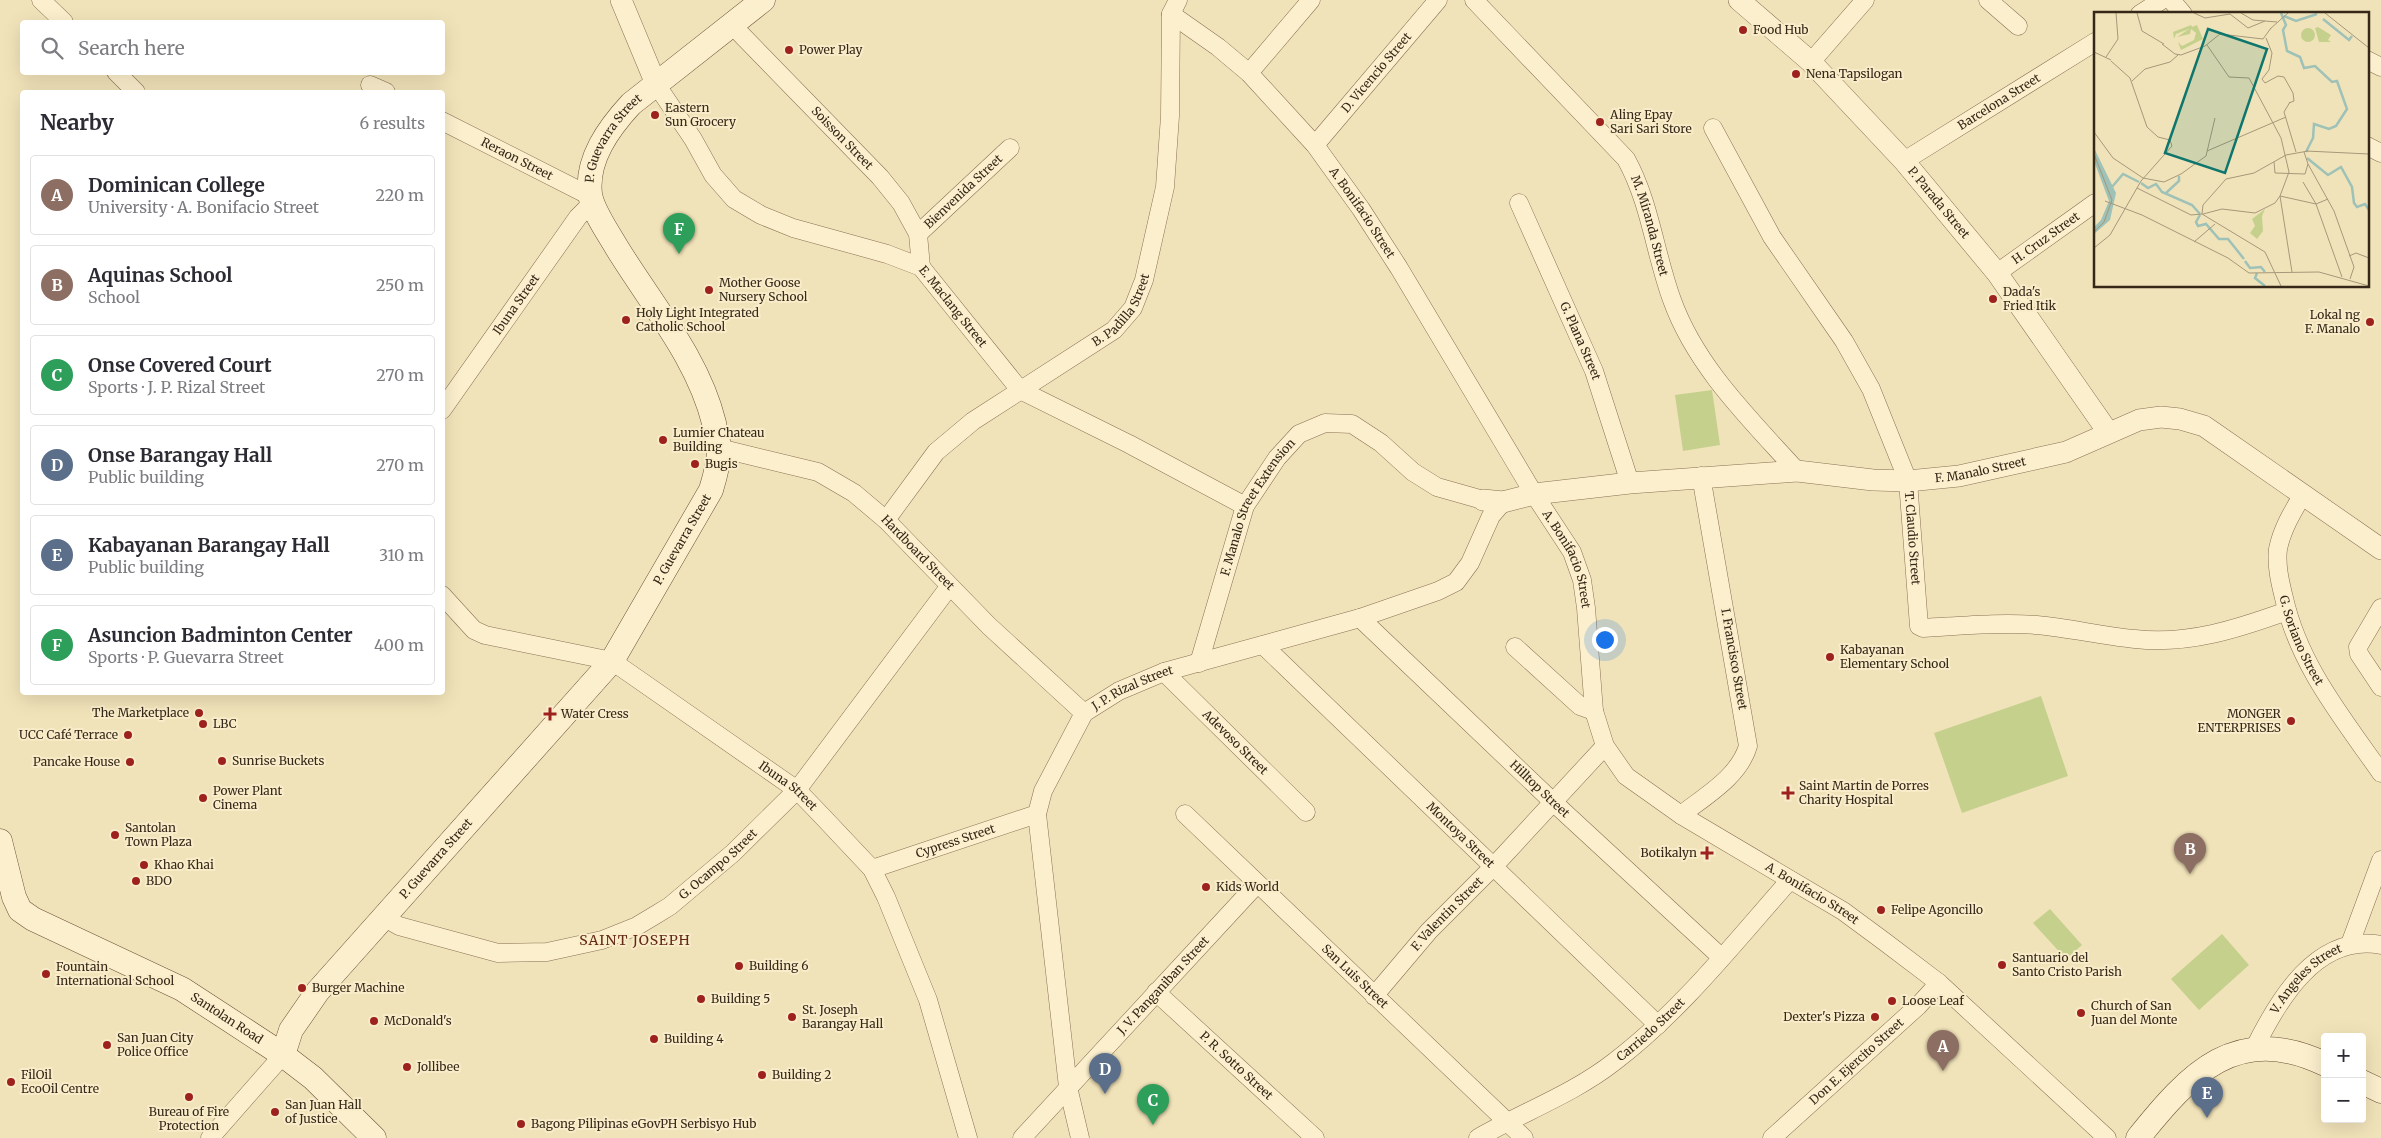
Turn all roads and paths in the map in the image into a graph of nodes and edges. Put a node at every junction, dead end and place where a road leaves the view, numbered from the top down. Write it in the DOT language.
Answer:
graph roads {
  1 [pos="41,0"];
  2 [pos="621,0"];
  3 [pos="763,0"];
  4 [pos="1311,0"];
  5 [pos="1438,0"];
  6 [pos="1474,0"];
  7 [pos="1739,0"];
  8 [pos="1865,0"];
  9 [pos="1988,0"];
  10 [pos="2162,0"];
  11 [pos="2171,0"];
  12 [pos="1174,7"];
  13 [pos="2143,12"];
  14 [pos="2181,12"];
  15 [pos="62,20"];
  16 [pos="732,24"];
  17 [pos="2018,26"];
  18 [pos="2094,43"];
  19 [pos="2368,60"];
  20 [pos="1811,62"];
  21 [pos="2381,67"];
  22 [pos="1249,73"];
  23 [pos="119,75"];
  24 [pos="370,84"];
  25 [pos="656,84"];
  26 [pos="134,90"];
  27 [pos="382,90"];
  28 [pos="445,123"];
  29 [pos="1713,128"];
  30 [pos="1315,145"];
  31 [pos="2368,146"];
  32 [pos="1010,148"];
  33 [pos="2381,153"];
  34 [pos="1904,161"];
  35 [pos="592,199"];
  36 [pos="1519,203"];
  37 [pos="2094,204"];
  38 [pos="918,234"];
  39 [pos="921,268"];
  40 [pos="1996,273"];
  41 [pos="1020,390"];
  42 [pos="445,406"];
  43 [pos="2108,432"];
  44 [pos="719,448"];
  45 [pos="1797,470"];
  46 [pos="1701,476"];
  47 [pos="1908,481"];
  48 [pos="1630,483"];
  49 [pos="1534,494"];
  50 [pos="2303,494"];
  51 [pos="1493,501"];
  52 [pos="1245,506"];
  53 [pos="886,520"];
  54 [pos="2381,549"];
  55 [pos="949,586"];
  56 [pos="445,598"];
  57 [pos="2381,608"];
  58 [pos="2286,611"];
  59 [pos="1360,618"];
  60 [pos="1263,645"];
  61 [pos="1515,647"];
  62 [pos="612,661"];
  63 [pos="1199,663"];
  64 [pos="1164,672"];
  65 [pos="2381,687"];
  66 [pos="1594,711"];
  67 [pos="1084,713"];
  68 [pos="1605,746"];
  69 [pos="2381,773"];
  70 [pos="797,790"];
  71 [pos="1552,802"];
  72 [pos="1306,812"];
  73 [pos="1037,814"];
  74 [pos="1185,814"];
  75 [pos="1681,815"];
  76 [pos="0,841"];
  77 [pos="2381,860"];
  78 [pos="1494,866"];
  79 [pos="872,869"];
  80 [pos="1790,880"];
  81 [pos="1257,884"];
  82 [pos="385,918"];
  83 [pos="2350,944"];
  84 [pos="2381,945"];
  85 [pos="1721,957"];
  86 [pos="1939,983"];
  87 [pos="1156,992"];
  88 [pos="1374,996"];
  89 [pos="1658,1025"];
  90 [pos="2254,1049"];
  91 [pos="283,1055"];
  92 [pos="2321,1062"];
  93 [pos="2366,1084"];
  94 [pos="1068,1087"];
  95 [pos="2381,1091"];
  96 [pos="1506,1122"];
  97 [pos="210,1138"];
  98 [pos="374,1138"];
  99 [pos="968,1138"];
  100 [pos="1022,1138"];
  101 [pos="1080,1138"];
  102 [pos="1315,1138"];
  103 [pos="1478,1138"];
  104 [pos="1524,1138"];
  105 [pos="1772,1138"];
  106 [pos="2107,1138"];
  107 [pos="2138,1138"];
  1 -- 15 [label="street"];
  2 -- 25 [label="street"];
  3 -- 16 [label="main road, P. Guevarra Street"];
  4 -- 22 [label="street"];
  5 -- 30 [label="street, D. Vicencio Street"];
  6 -- 45 [label="street, M. Miranda Street"];
  7 -- 20 [label="street, P. Parada Street"];
  8 -- 20 [label="street"];
  9 -- 17 [label="street"];
  10 -- 13 [label="street"];
  11 -- 14 [label="street"];
  12 -- 22 [label="street, A. Bonifacio Street"];
  12 -- 41 [label="street, B. Padilla Street"];
  16 -- 25 [label="main road, P. Guevarra Street"];
  16 -- 38 [label="street, Soisson Street"];
  18 -- 34 [label="street, Barcelona Street"];
  19 -- 21 [label="street"];
  20 -- 34 [label="street, P. Parada Street"];
  22 -- 30 [label="street, A. Bonifacio Street"];
  23 -- 26 [label="street"];
  24 -- 27 [label="street"];
  25 -- 35 [label="main road, P. Guevarra Street"];
  25 -- 39 [label="street, E. Maclang Street"];
  28 -- 35 [label="street, Reraon Street"];
  29 -- 47 [label="street, T. Claudio Street"];
  30 -- 49 [label="street, A. Bonifacio Street"];
  31 -- 33 [label="street"];
  32 -- 38 [label="street, Bienvenida Street"];
  34 -- 40 [label="street, P. Parada Street"];
  35 -- 42 [label="street, Ibuna Street"];
  35 -- 44 [label="main road, P. Guevarra Street"];
  36 -- 48 [label="street, G. Plana Street"];
  37 -- 40 [label="street, H. Cruz Street"];
  38 -- 39 [label="street, Soisson Street"];
  39 -- 41 [label="street, E. Maclang Street"];
  40 -- 43 [label="street, P. Parada Street"];
  41 -- 52 [label="street, E. Maclang Street"];
  41 -- 53 [label="street, B. Padilla Street"];
  43 -- 47 [label="street, F. Manalo Street"];
  43 -- 50 [label="street, F. Manalo Street"];
  44 -- 53 [label="street, Hardboard Street"];
  44 -- 62 [label="main road, P. Guevarra Street"];
  45 -- 46 [label="street, F. Manalo Street"];
  45 -- 47 [label="street, F. Manalo Street"];
  46 -- 48 [label="street, F. Manalo Street"];
  46 -- 75 [label="street, I. Francisco Street"];
  47 -- 58 [label="street, T. Claudio Street"];
  48 -- 49 [label="street, F. Manalo Street"];
  49 -- 51 [label="street"];
  49 -- 66 [label="street, A. Bonifacio Street"];
  50 -- 54 [label="street, F. Manalo Street"];
  50 -- 58 [label="street, G. Soriano Street"];
  51 -- 52 [label="street, F. Manalo Street Extension"];
  51 -- 59 [label="street, J. P. Rizal Street"];
  52 -- 63 [label="street, F. Manalo Street Extension"];
  53 -- 55 [label="street, Hardboard Street"];
  55 -- 67 [label="street, Hardboard Street"];
  55 -- 70 [label="street, G. Ocampo Street"];
  56 -- 62 [label="street, Ibuna Street"];
  57 -- 65 [label="street"];
  58 -- 69 [label="street, G. Soriano Street"];
  59 -- 60 [label="street, J. P. Rizal Street"];
  59 -- 71 [label="street, Hilltop Street"];
  60 -- 63 [label="street, J. P. Rizal Street"];
  60 -- 78 [label="street, Montoya Street"];
  61 -- 66 [label="street"];
  62 -- 70 [label="street, Ibuna Street"];
  62 -- 82 [label="main road, P. Guevarra Street"];
  63 -- 64 [label="street, J. P. Rizal Street"];
  64 -- 67 [label="street, J. P. Rizal Street"];
  64 -- 72 [label="street, Adevoso Street"];
  66 -- 68 [label="street, A. Bonifacio Street"];
  67 -- 73 [label="street, J. P. Rizal Street"];
  68 -- 71 [label="street, F. Valentin Street"];
  68 -- 75 [label="street, A. Bonifacio Street"];
  70 -- 79 [label="street, Ibuna Street"];
  70 -- 82 [label="street, G. Ocampo Street"];
  71 -- 78 [label="street, F. Valentin Street"];
  71 -- 85 [label="street, Hilltop Street"];
  73 -- 79 [label="street, Cypress Street"];
  73 -- 94 [label="street, J. P. Rizal Street"];
  74 -- 81 [label="street, San Luis Street"];
  75 -- 80 [label="street, A. Bonifacio Street"];
  76 -- 91 [label="main road, Santolan Road"];
  77 -- 83 [label="street"];
  78 -- 88 [label="street, F. Valentin Street"];
  78 -- 89 [label="street, Montoya Street"];
  79 -- 99 [label="street, Ibuna Street"];
  80 -- 85 [label="street, Carriedo Street"];
  80 -- 86 [label="street, A. Bonifacio Street"];
  81 -- 87 [label="street, J. V. Panganiban Street"];
  81 -- 88 [label="street, San Luis Street"];
  82 -- 91 [label="main road, P. Guevarra Street"];
  83 -- 84 [label="street, V. Angeles Street"];
  83 -- 90 [label="street, V. Angeles Street"];
  85 -- 89 [label="street, Carriedo Street"];
  86 -- 105 [label="street, Don E. Ejercito Street"];
  86 -- 106 [label="street, A. Bonifacio Street"];
  87 -- 94 [label="street, J. V. Panganiban Street"];
  87 -- 102 [label="street, P. R. Sotto Street"];
  88 -- 96 [label="street, San Luis Street"];
  89 -- 96 [label="street, Carriedo Street"];
  90 -- 92 [label="main road"];
  90 -- 107 [label="main road"];
  91 -- 97 [label="street"];
  91 -- 98 [label="main road, Santolan Road"];
  93 -- 95 [label="main road"];
  94 -- 100 [label="street"];
  94 -- 101 [label="street, J. P. Rizal Street"];
  96 -- 103 [label="street, Carriedo Street"];
  96 -- 104 [label="street, San Luis Street"];
}
